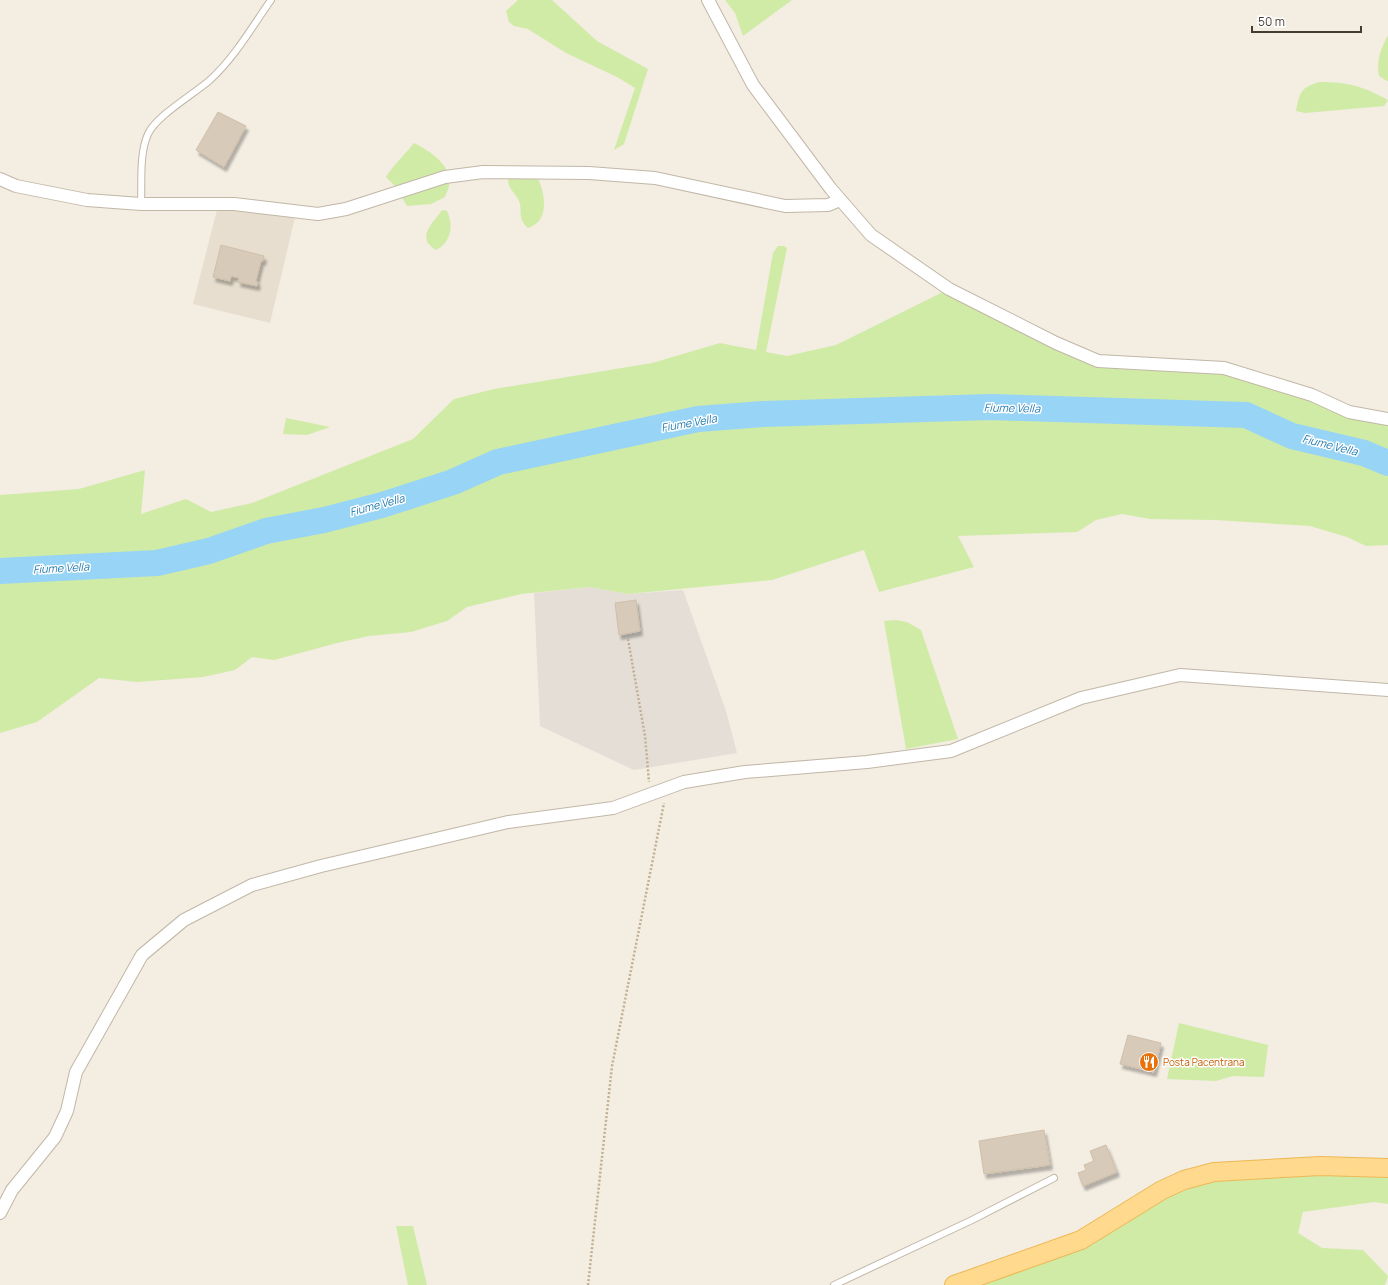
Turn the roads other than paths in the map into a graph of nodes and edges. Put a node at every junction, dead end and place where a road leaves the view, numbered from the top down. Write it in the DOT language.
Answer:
graph roads {
  1 [pos="271,0"];
  2 [pos="708,0"];
  3 [pos="0,179"];
  4 [pos="840,200"];
  5 [pos="141,204"];
  6 [pos="1388,419"];
  7 [pos="1388,690"];
  8 [pos="1388,1168"];
  9 [pos="1054,1178"];
  10 [pos="0,1213"];
  11 [pos="834,1285"];
  12 [pos="954,1285"];
  1 -- 5 [label="lane"];
  2 -- 4 [label="street"];
  3 -- 5 [label="street"];
  4 -- 5 [label="street"];
  4 -- 6 [label="street"];
  7 -- 10 [label="street"];
  8 -- 12 [label="main road"];
  9 -- 11 [label="lane"];
}
